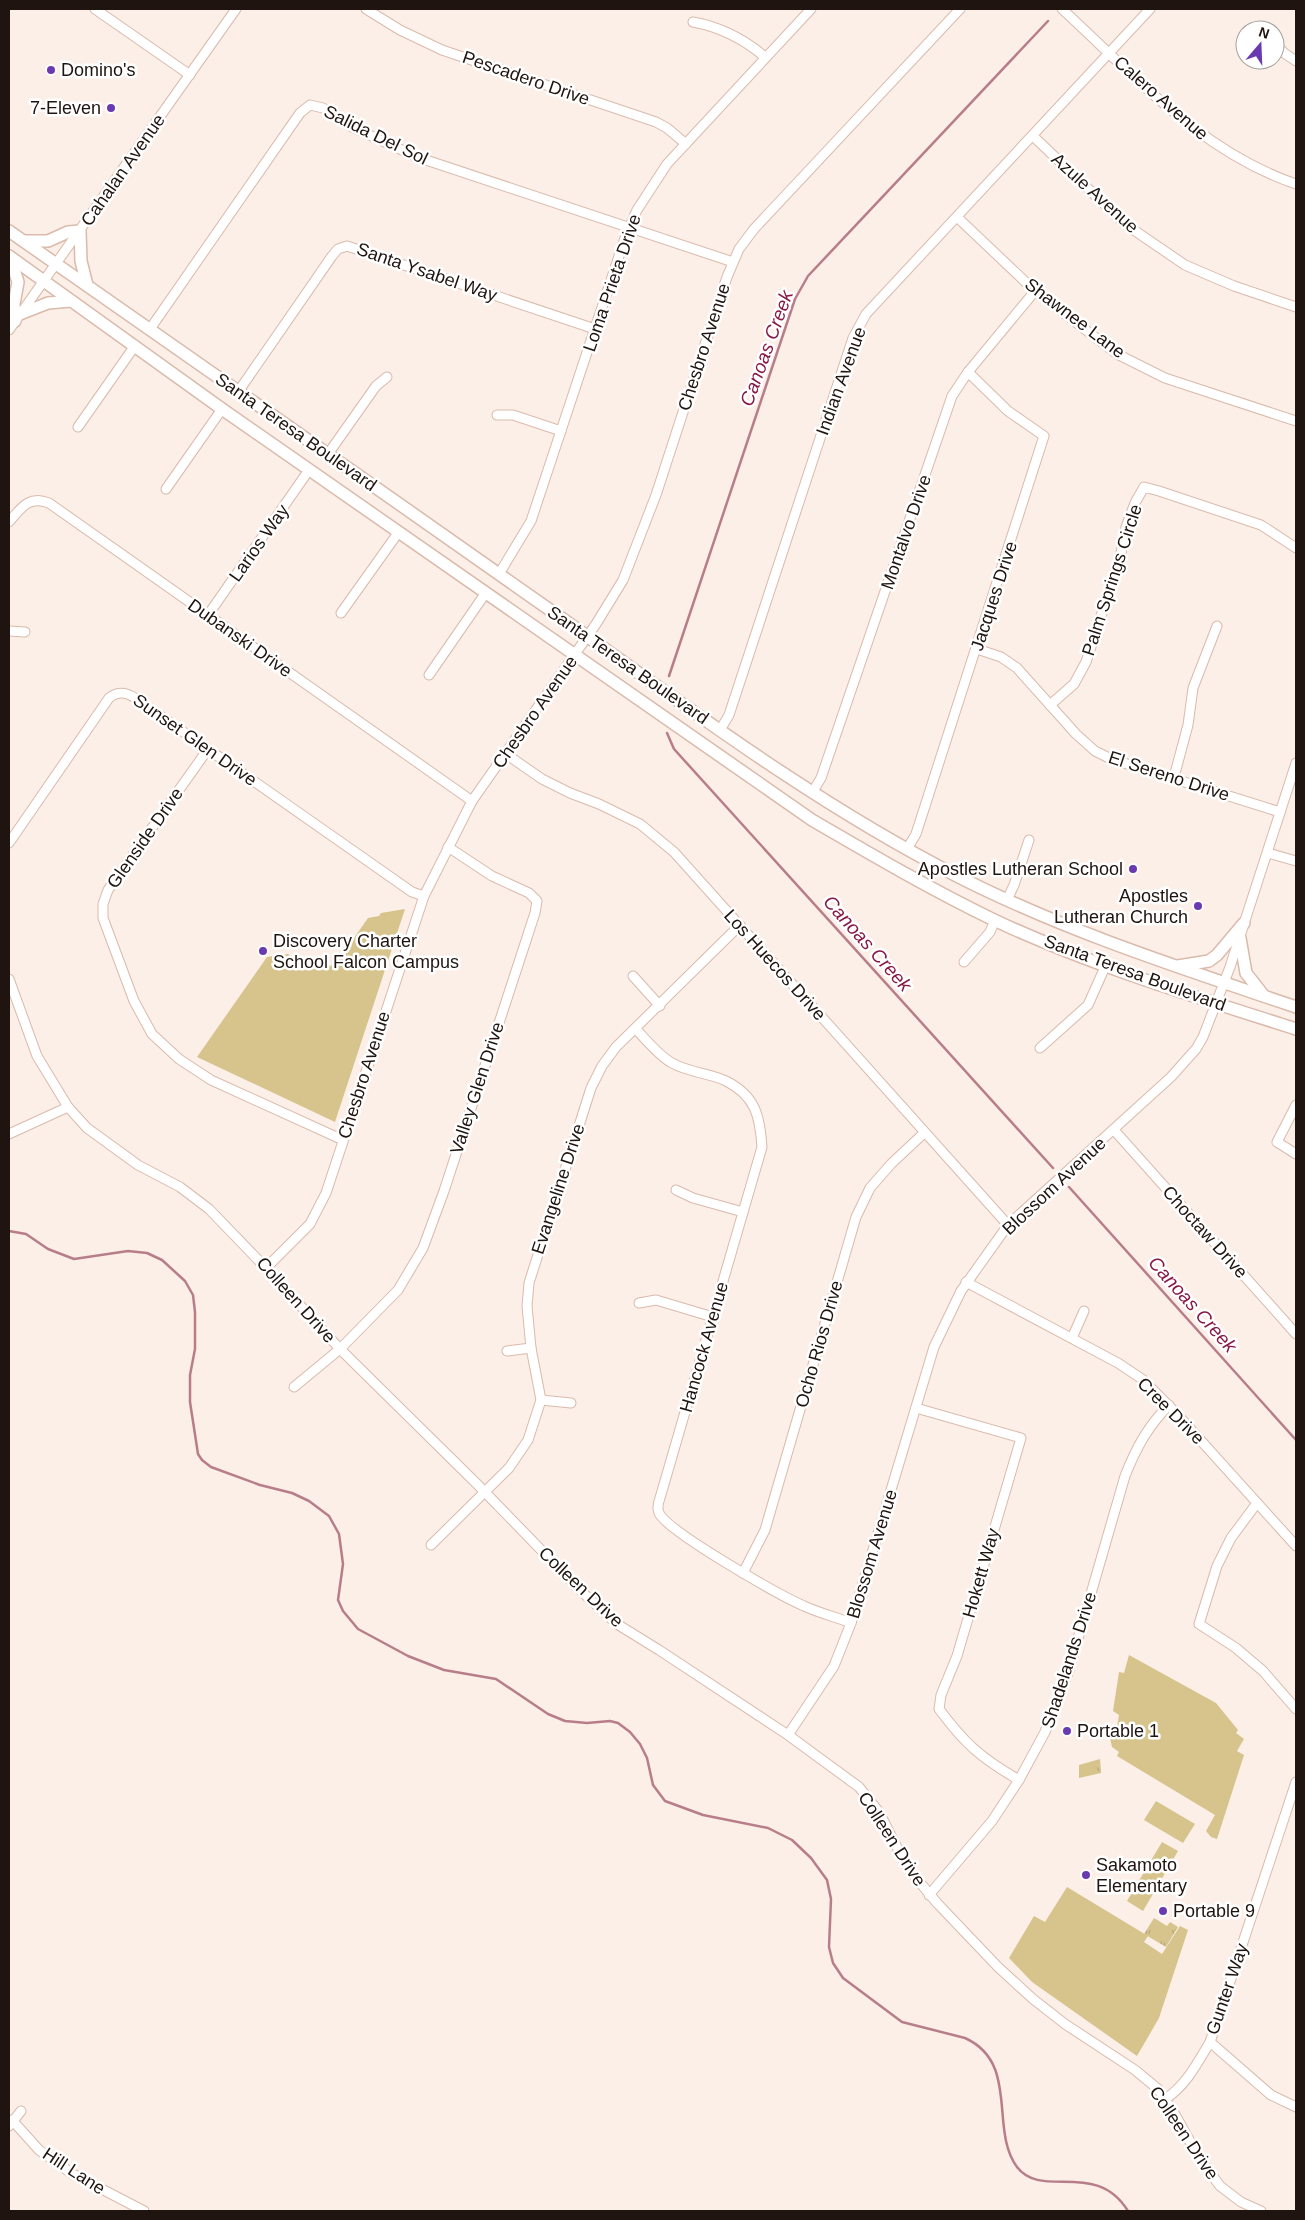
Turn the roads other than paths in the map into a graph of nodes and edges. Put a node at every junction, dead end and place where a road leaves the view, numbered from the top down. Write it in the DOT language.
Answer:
graph roads {
  1 [pos="95,9"];
  2 [pos="236,9"];
  3 [pos="366,9"];
  4 [pos="811,9"];
  5 [pos="960,9"];
  6 [pos="1062,9"];
  7 [pos="1150,9"];
  8 [pos="693,22"];
  9 [pos="1110,53"];
  10 [pos="1285,54"];
  11 [pos="765,57"];
  12 [pos="1296,61"];
  13 [pos="190,74"];
  14 [pos="1033,136"];
  15 [pos="686,144"];
  16 [pos="1296,184"];
  17 [pos="957,217"];
  18 [pos="629,227"];
  19 [pos="9,231"];
  20 [pos="80,231"];
  21 [pos="24,241"];
  22 [pos="9,256"];
  23 [pos="732,262"];
  24 [pos="56,264"];
  25 [pos="44,281"];
  26 [pos="87,285"];
  27 [pos="1035,291"];
  28 [pos="71,301"];
  29 [pos="1296,306"];
  30 [pos="15,321"];
  31 [pos="150,329"];
  32 [pos="595,329"];
  33 [pos="134,347"];
  34 [pos="968,372"];
  35 [pos="387,377"];
  36 [pos="238,392"];
  37 [pos="222,409"];
  38 [pos="497,415"];
  39 [pos="1296,421"];
  40 [pos="78,427"];
  41 [pos="561,431"];
  42 [pos="328,454"];
  43 [pos="310,470"];
  44 [pos="166,489"];
  45 [pos="9,522"];
  46 [pos="398,533"];
  47 [pos="1296,548"];
  48 [pos="499,574"];
  49 [pos="486,594"];
  50 [pos="341,613"];
  51 [pos="208,615"];
  52 [pos="1217,626"];
  53 [pos="9,631"];
  54 [pos="25,632"];
  55 [pos="588,637"];
  56 [pos="977,649"];
  57 [pos="575,656"];
  58 [pos="429,675"];
  59 [pos="1050,705"];
  60 [pos="720,730"];
  61 [pos="208,749"];
  62 [pos="506,754"];
  63 [pos="1296,763"];
  64 [pos="1174,777"];
  65 [pos="812,793"];
  66 [pos="472,801"];
  67 [pos="1280,812"];
  68 [pos="1028,840"];
  69 [pos="9,843"];
  70 [pos="448,847"];
  71 [pos="907,850"];
  72 [pos="1268,854"];
  73 [pos="1296,860"];
  74 [pos="424,896"];
  75 [pos="1007,900"];
  76 [pos="996,920"];
  77 [pos="1244,923"];
  78 [pos="740,925"];
  79 [pos="1240,938"];
  80 [pos="964,962"];
  81 [pos="1105,966"];
  82 [pos="1176,967"];
  83 [pos="633,976"];
  84 [pos="9,979"];
  85 [pos="1224,983"];
  86 [pos="1266,997"];
  87 [pos="1216,1003"];
  88 [pos="18,1004"];
  89 [pos="660,1006"];
  90 [pos="1296,1007"];
  91 [pos="9,1008"];
  92 [pos="636,1029"];
  93 [pos="1296,1029"];
  94 [pos="1040,1048"];
  95 [pos="1296,1105"];
  96 [pos="68,1107"];
  97 [pos="1114,1130"];
  98 [pos="924,1133"];
  99 [pos="9,1134"];
  100 [pos="343,1140"];
  101 [pos="1296,1154"];
  102 [pos="676,1190"];
  103 [pos="743,1212"];
  104 [pos="1008,1225"];
  105 [pos="266,1268"];
  106 [pos="966,1282"];
  107 [pos="639,1302"];
  108 [pos="1084,1311"];
  109 [pos="713,1317"];
  110 [pos="1296,1334"];
  111 [pos="1072,1338"];
  112 [pos="531,1348"];
  113 [pos="340,1349"];
  114 [pos="507,1351"];
  115 [pos="294,1387"];
  116 [pos="541,1400"];
  117 [pos="571,1403"];
  118 [pos="1169,1405"];
  119 [pos="916,1408"];
  120 [pos="484,1492"];
  121 [pos="1257,1504"];
  122 [pos="431,1545"];
  123 [pos="1296,1546"];
  124 [pos="743,1573"];
  125 [pos="851,1623"];
  126 [pos="1296,1709"];
  127 [pos="788,1735"];
  128 [pos="1019,1780"];
  129 [pos="1296,1782"];
  130 [pos="929,1895"];
  131 [pos="1210,2042"];
  132 [pos="1165,2099"];
  133 [pos="1296,2107"];
  134 [pos="21,2111"];
  135 [pos="11,2123"];
  136 [pos="144,2211"];
  137 [pos="1261,2211"];
  1 -- 13 [label="street"];
  2 -- 13 [label="street, Cahalan Avenue"];
  3 -- 15 [label="street, Pescadero Drive"];
  4 -- 11 [label="street, Loma Prieta Drive"];
  5 -- 23 [label="street, Chesbro Avenue"];
  6 -- 9 [label="street, Calero Avenue"];
  7 -- 9 [label="street, Indian Avenue"];
  8 -- 11 [label="street"];
  9 -- 14 [label="street, Indian Avenue"];
  9 -- 16 [label="street, Calero Avenue"];
  10 -- 12 [label="street"];
  11 -- 15 [label="street, Loma Prieta Drive"];
  13 -- 20 [label="street, Cahalan Avenue"];
  14 -- 17 [label="street, Indian Avenue"];
  14 -- 29 [label="street, Azule Avenue"];
  15 -- 18 [label="street, Loma Prieta Drive"];
  17 -- 27 [label="street, Shawnee Lane"];
  17 -- 60 [label="street, Indian Avenue"];
  18 -- 23 [label="street, Salida Del Sol"];
  18 -- 31 [label="street, Salida Del Sol"];
  18 -- 32 [label="street, Loma Prieta Drive"];
  19 -- 21 [label="main road, Santa Teresa Boulevard"];
  20 -- 21 [label="main road"];
  20 -- 24 [label="street, Cahalan Avenue"];
  20 -- 26 [label="main road"];
  21 -- 24 [label="main road, Santa Teresa Boulevard"];
  22 -- 25 [label="main road, Santa Teresa Boulevard"];
  22 -- 30 [label="main road"];
  23 -- 55 [label="street, Chesbro Avenue"];
  24 -- 25 [label="street, Cahalan Avenue"];
  24 -- 26 [label="main road, Santa Teresa Boulevard"];
  25 -- 28 [label="main road, Santa Teresa Boulevard"];
  25 -- 30 [label="street, Cahalan Avenue"];
  26 -- 31 [label="main road, Santa Teresa Boulevard"];
  27 -- 34 [label="street, Montalvo Drive"];
  27 -- 39 [label="street, Shawnee Lane"];
  28 -- 30 [label="main road"];
  28 -- 33 [label="main road, Santa Teresa Boulevard"];
  31 -- 36 [label="main road, Santa Teresa Boulevard"];
  32 -- 36 [label="street, Santa Ysabel Way"];
  32 -- 41 [label="street, Loma Prieta Drive"];
  33 -- 37 [label="main road, Santa Teresa Boulevard"];
  33 -- 40 [label="street"];
  34 -- 56 [label="street, Jacques Drive"];
  34 -- 65 [label="street, Montalvo Drive"];
  35 -- 42 [label="street"];
  36 -- 42 [label="main road, Santa Teresa Boulevard"];
  37 -- 43 [label="main road, Santa Teresa Boulevard"];
  37 -- 44 [label="street"];
  38 -- 41 [label="street"];
  41 -- 48 [label="street, Loma Prieta Drive"];
  42 -- 48 [label="main road, Santa Teresa Boulevard"];
  43 -- 46 [label="main road, Santa Teresa Boulevard"];
  43 -- 51 [label="street, Larios Way"];
  45 -- 51 [label="street, Dubanski Drive"];
  46 -- 49 [label="main road, Santa Teresa Boulevard"];
  46 -- 50 [label="street"];
  47 -- 59 [label="street, Palm Springs Circle"];
  48 -- 55 [label="main road, Santa Teresa Boulevard"];
  49 -- 57 [label="main road, Santa Teresa Boulevard"];
  49 -- 58 [label="street"];
  51 -- 66 [label="street, Dubanski Drive"];
  52 -- 64 [label="street"];
  53 -- 54 [label="street"];
  55 -- 57 [label="street, Chesbro Avenue"];
  55 -- 60 [label="main road, Santa Teresa Boulevard"];
  56 -- 59 [label="street, El Sereno Drive"];
  56 -- 71 [label="street, Jacques Drive"];
  57 -- 62 [label="street, Chesbro Avenue"];
  57 -- 76 [label="main road, Santa Teresa Boulevard"];
  59 -- 64 [label="street, El Sereno Drive"];
  60 -- 65 [label="main road, Santa Teresa Boulevard"];
  61 -- 69 [label="street, Sunset Glen Drive"];
  61 -- 74 [label="street, Sunset Glen Drive"];
  61 -- 100 [label="street, Glenside Drive"];
  62 -- 66 [label="street, Chesbro Avenue"];
  62 -- 78 [label="street, Los Huecos Drive"];
  63 -- 67 [label="street, Blossom Avenue"];
  64 -- 67 [label="street, El Sereno Drive"];
  65 -- 71 [label="main road, Santa Teresa Boulevard"];
  66 -- 70 [label="street, Chesbro Avenue"];
  67 -- 72 [label="street, Blossom Avenue"];
  68 -- 75 [label="street"];
  70 -- 74 [label="street, Chesbro Avenue"];
  70 -- 113 [label="street, Valley Glen Drive"];
  71 -- 75 [label="main road, Santa Teresa Boulevard"];
  72 -- 73 [label="street"];
  72 -- 77 [label="street, Blossom Avenue"];
  74 -- 100 [label="street, Chesbro Avenue"];
  75 -- 82 [label="main road, Santa Teresa Boulevard"];
  76 -- 80 [label="street"];
  76 -- 81 [label="main road, Santa Teresa Boulevard"];
  77 -- 79 [label="street, Blossom Avenue"];
  77 -- 82 [label="main road"];
  78 -- 89 [label="street, Evangeline Drive"];
  78 -- 98 [label="street, Los Huecos Drive"];
  79 -- 85 [label="street, Blossom Avenue"];
  79 -- 86 [label="main road"];
  81 -- 87 [label="main road, Santa Teresa Boulevard"];
  81 -- 94 [label="street"];
  82 -- 85 [label="main road, Santa Teresa Boulevard"];
  83 -- 89 [label="street"];
  84 -- 88 [label="street, Colleen Drive"];
  85 -- 86 [label="main road, Santa Teresa Boulevard"];
  85 -- 87 [label="street, Blossom Avenue"];
  86 -- 90 [label="main road, Santa Teresa Boulevard"];
  87 -- 93 [label="main road, Santa Teresa Boulevard"];
  87 -- 97 [label="street, Blossom Avenue"];
  88 -- 91 [label="street"];
  88 -- 96 [label="street, Colleen Drive"];
  89 -- 92 [label="street, Evangeline Drive"];
  92 -- 103 [label="street, Hancock Avenue"];
  92 -- 112 [label="street, Evangeline Drive"];
  95 -- 101 [label="street"];
  96 -- 99 [label="street"];
  96 -- 105 [label="street, Colleen Drive"];
  97 -- 104 [label="street, Blossom Avenue"];
  97 -- 110 [label="street, Choctaw Drive"];
  98 -- 104 [label="street, Los Huecos Drive"];
  98 -- 124 [label="street, Ocho Rios Drive"];
  100 -- 105 [label="street, Chesbro Avenue"];
  102 -- 103 [label="street"];
  103 -- 109 [label="street, Hancock Avenue"];
  104 -- 106 [label="street, Blossom Avenue"];
  105 -- 113 [label="street, Colleen Drive"];
  106 -- 111 [label="street, Cree Drive"];
  106 -- 119 [label="street, Blossom Avenue"];
  107 -- 109 [label="street"];
  108 -- 111 [label="street"];
  109 -- 124 [label="street, Hancock Avenue"];
  111 -- 118 [label="street, Cree Drive"];
  112 -- 114 [label="street"];
  112 -- 116 [label="street, Evangeline Drive"];
  113 -- 115 [label="street"];
  113 -- 120 [label="street, Colleen Drive"];
  116 -- 117 [label="street"];
  116 -- 120 [label="street, Evangeline Drive"];
  118 -- 121 [label="street, Cree Drive"];
  118 -- 128 [label="street, Shadelands Drive"];
  119 -- 125 [label="street, Blossom Avenue"];
  119 -- 128 [label="street, Hokett Way"];
  120 -- 122 [label="street, Evangeline Drive"];
  120 -- 127 [label="street, Colleen Drive"];
  121 -- 123 [label="street, Cree Drive"];
  121 -- 126 [label="street"];
  124 -- 125 [label="street, Hancock Avenue"];
  125 -- 127 [label="street, Blossom Avenue"];
  127 -- 130 [label="street, Colleen Drive"];
  128 -- 130 [label="street, Shadelands Drive"];
  129 -- 131 [label="street, Gunter Way"];
  130 -- 132 [label="street, Colleen Drive"];
  131 -- 132 [label="street, Gunter Way"];
  131 -- 133 [label="street"];
  132 -- 137 [label="street, Colleen Drive"];
  134 -- 135 [label="street"];
  135 -- 136 [label="street, Hill Lane"];
}
